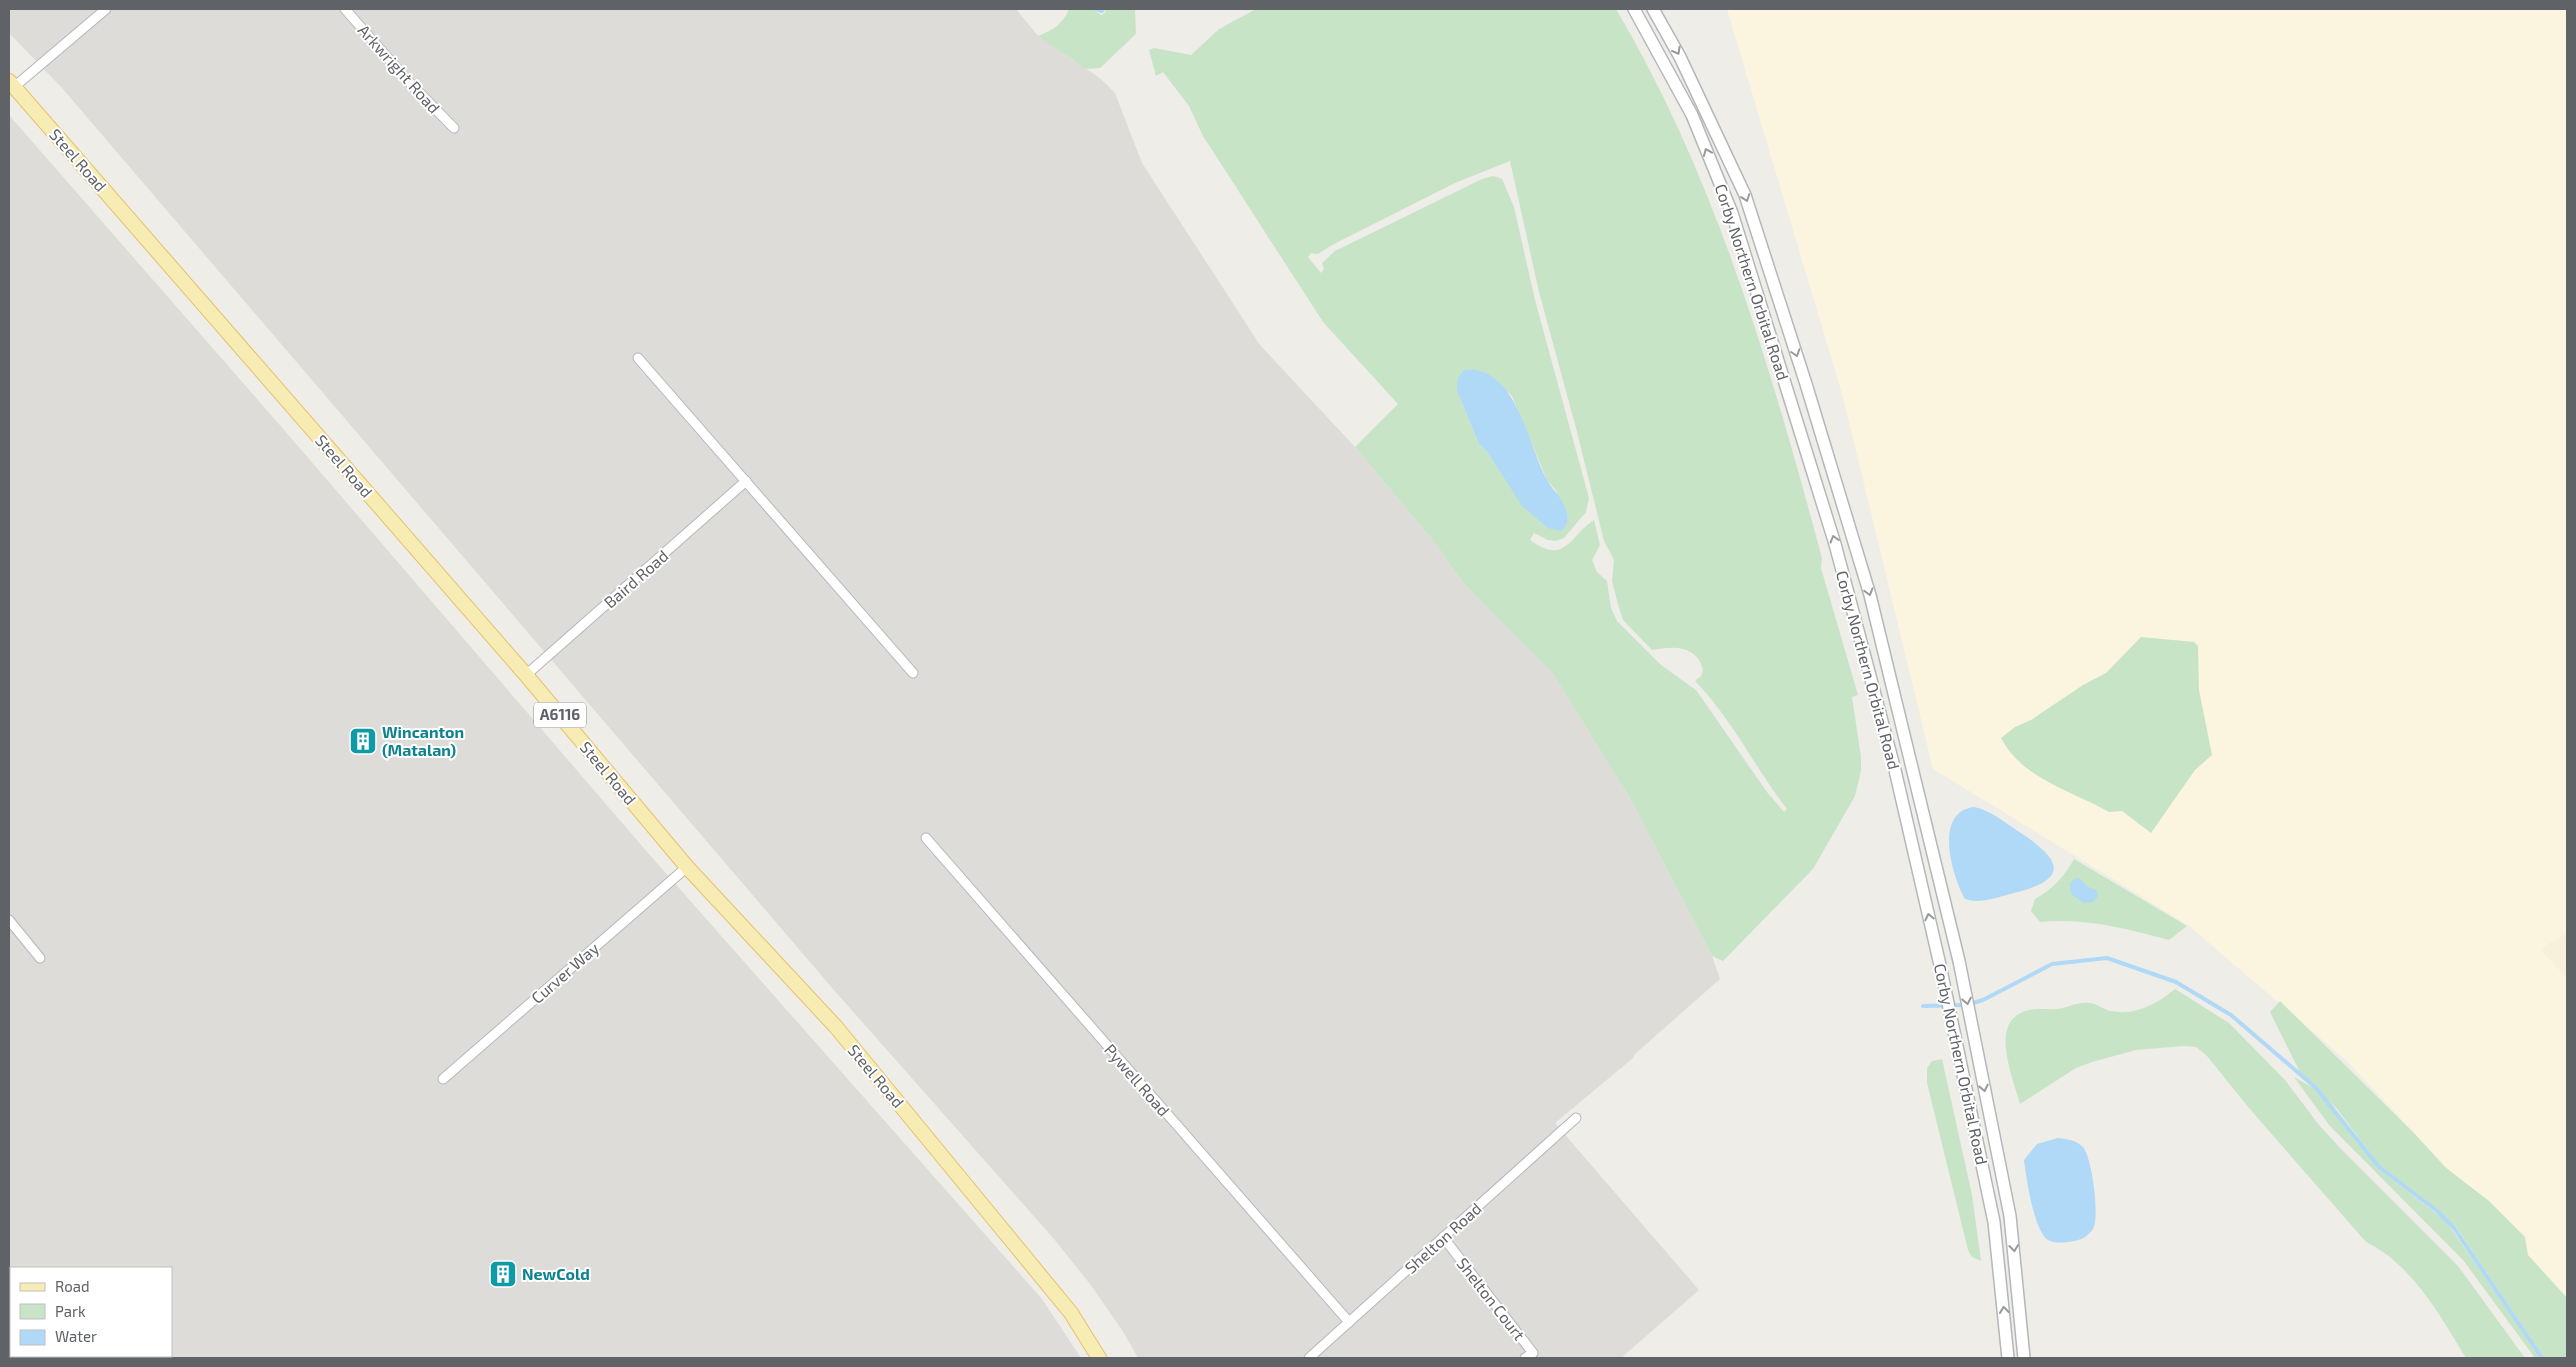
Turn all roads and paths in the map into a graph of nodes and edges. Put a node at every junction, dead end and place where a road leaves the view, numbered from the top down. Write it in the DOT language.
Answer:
graph roads {
  1 [pos="106,9"];
  2 [pos="345,9"];
  3 [pos="1634,9"];
  4 [pos="1653,9"];
  5 [pos="11,84"];
  6 [pos="454,128"];
  7 [pos="638,358"];
  8 [pos="746,481"];
  9 [pos="913,673"];
  10 [pos="526,675"];
  11 [pos="926,838"];
  12 [pos="687,866"];
  13 [pos="9,920"];
  14 [pos="40,958"];
  15 [pos="443,1079"];
  16 [pos="1576,1118"];
  17 [pos="1443,1237"];
  18 [pos="1349,1322"];
  19 [pos="1099,1358"];
  20 [pos="1309,1358"];
  21 [pos="1525,1358"];
  22 [pos="2008,1358"];
  23 [pos="2024,1358"];
  1 -- 5 [label="street"];
  2 -- 6 [label="street, Arkwright Road"];
  22 -- 3 [label="street, Corby Northern Orbital Road, one-way"];
  4 -- 23 [label="street, Corby Northern Orbital Road, one-way"];
  5 -- 10 [label="main road, Steel Road / A6116"];
  7 -- 8 [label="street"];
  8 -- 9 [label="street"];
  8 -- 10 [label="street, Baird Road"];
  10 -- 12 [label="main road, Steel Road / A6116"];
  11 -- 18 [label="street, Pywell Road"];
  12 -- 15 [label="street, Curver Way"];
  12 -- 19 [label="main road, Steel Road / A6116"];
  13 -- 14 [label="street"];
  16 -- 17 [label="street, Shelton Road"];
  17 -- 18 [label="street, Shelton Road"];
  17 -- 21 [label="street, Shelton Court"];
  18 -- 20 [label="street, Shelton Road"];
}
